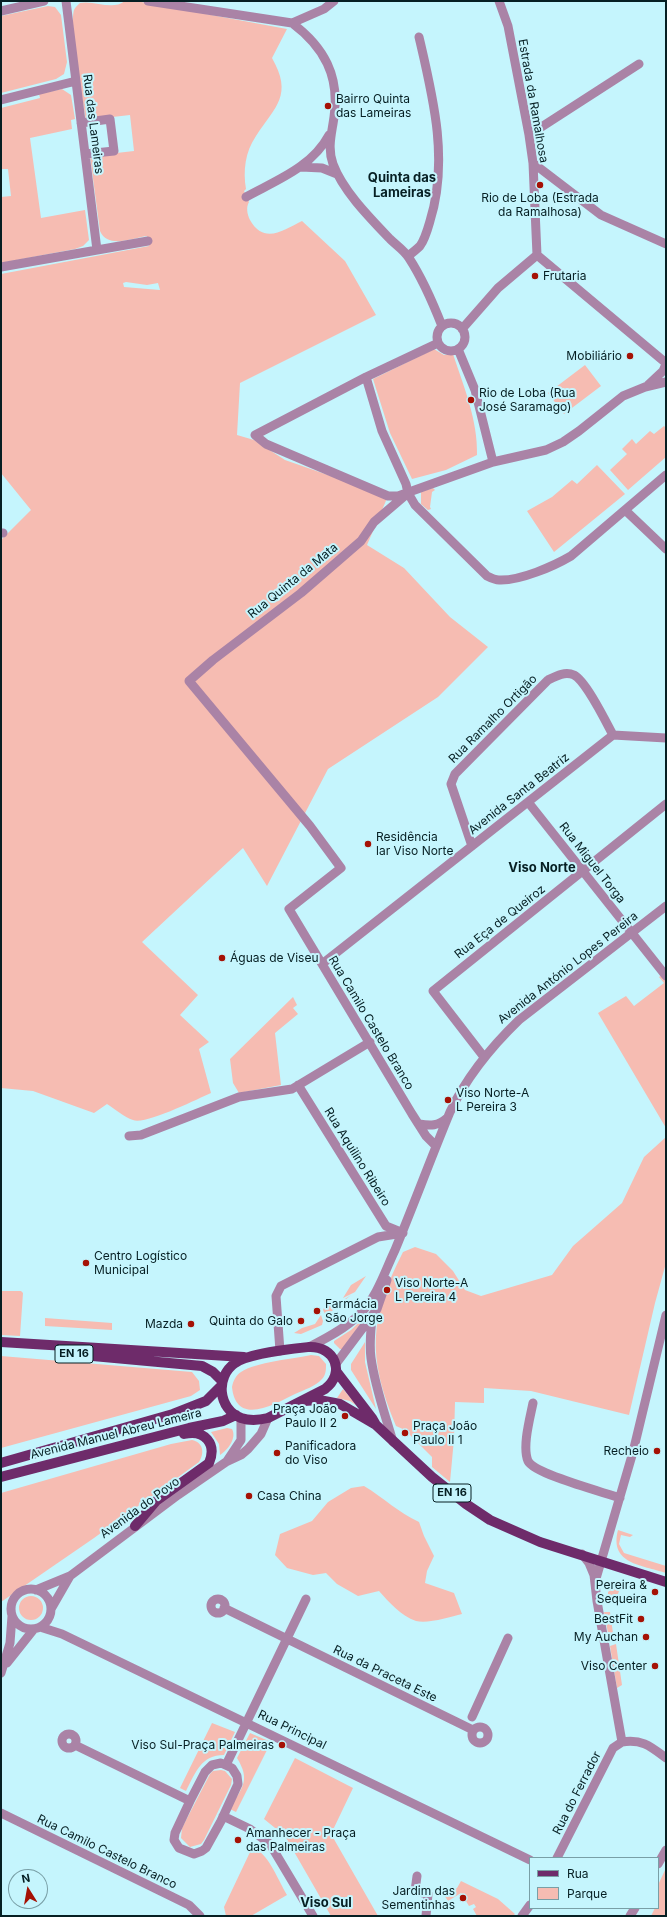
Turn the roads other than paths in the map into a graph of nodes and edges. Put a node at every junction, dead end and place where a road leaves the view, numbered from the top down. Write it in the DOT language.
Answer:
graph roads {
  1 [pos="44,1"];
  2 [pos="66,1"];
  3 [pos="148,1"];
  4 [pos="210,1"];
  5 [pos="334,1"];
  6 [pos="499,1"];
  7 [pos="30,2"];
  8 [pos="1,11"];
  9 [pos="210,11"];
  10 [pos="292,23"];
  11 [pos="419,37"];
  12 [pos="639,64"];
  13 [pos="76,81"];
  14 [pos="1,100"];
  15 [pos="81,123"];
  16 [pos="331,132"];
  17 [pos="529,135"];
  18 [pos="85,154"];
  19 [pos="533,163"];
  20 [pos="301,167"];
  21 [pos="338,174"];
  22 [pos="246,197"];
  23 [pos="148,241"];
  24 [pos="665,242"];
  25 [pos="97,250"];
  26 [pos="537,255"];
  27 [pos="408,256"];
  28 [pos="1,267"];
  29 [pos="442,326"];
  30 [pos="462,329"];
  31 [pos="438,343"];
  32 [pos="458,349"];
  33 [pos="666,364"];
  34 [pos="366,377"];
  35 [pos="666,382"];
  36 [pos="646,387"];
  37 [pos="493,462"];
  38 [pos="666,475"];
  39 [pos="408,493"];
  40 [pos="625,510"];
  41 [pos="666,549"];
  42 [pos="614,735"];
  43 [pos="666,738"];
  44 [pos="528,802"];
  45 [pos="666,804"];
  46 [pos="472,846"];
  47 [pos="583,872"];
  48 [pos="666,906"];
  49 [pos="289,909"];
  50 [pos="632,933"];
  51 [pos="322,964"];
  52 [pos="666,976"];
  53 [pos="370,1042"];
  54 [pos="484,1057"];
  55 [pos="298,1085"];
  56 [pos="447,1118"];
  57 [pos="419,1124"];
  58 [pos="129,1136"];
  59 [pos="436,1146"];
  60 [pos="403,1233"];
  61 [pos="396,1246"];
  62 [pos="666,1315"];
  63 [pos="372,1317"];
  64 [pos="1,1342"];
  65 [pos="309,1346"];
  66 [pos="1,1347"];
  67 [pos="280,1351"];
  68 [pos="248,1357"];
  69 [pos="336,1368"];
  70 [pos="222,1383"];
  71 [pos="304,1401"];
  72 [pos="533,1403"];
  73 [pos="238,1416"];
  74 [pos="268,1418"];
  75 [pos="376,1425"];
  76 [pos="393,1443"];
  77 [pos="108,1448"];
  78 [pos="226,1462"];
  79 [pos="1,1463"];
  80 [pos="1,1477"];
  81 [pos="620,1498"];
  82 [pos="135,1526"];
  83 [pos="582,1554"];
  84 [pos="600,1560"];
  85 [pos="623,1567"];
  86 [pos="70,1576"];
  87 [pos="595,1578"];
  88 [pos="666,1582"];
  89 [pos="36,1590"];
  90 [pos="306,1599"];
  91 [pos="224,1608"];
  92 [pos="50,1612"];
  93 [pos="12,1616"];
  94 [pos="37,1628"];
  95 [pos="62,1634"];
  96 [pos="508,1638"];
  97 [pos="286,1640"];
  98 [pos="2,1670"];
  99 [pos="472,1717"];
  100 [pos="248,1722"];
  101 [pos="473,1730"];
  102 [pos="622,1742"];
  103 [pos="75,1745"];
  104 [pos="666,1758"];
  105 [pos="226,1765"];
  106 [pos="190,1801"];
  107 [pos="1,1813"];
  108 [pos="223,1816"];
  109 [pos="666,1850"];
  110 [pos="558,1857"];
  111 [pos="529,1860"];
  112 [pos="659,1862"];
  113 [pos="417,1876"];
  114 [pos="529,1906"];
  115 [pos="200,1916"];
  116 [pos="313,1916"];
  117 [pos="426,1916"];
  118 [pos="522,1916"];
  1 -- 7 [label="street"];
  2 -- 13 [label="street, Rua das Lameiras"];
  3 -- 9 [label="street"];
  4 -- 9 [label="street"];
  5 -- 10 [label="street"];
  6 -- 17 [label="street, Estrada da Ramalhosa"];
  7 -- 8 [label="street"];
  9 -- 10 [label="street"];
  10 -- 16 [label="street"];
  11 -- 27 [label="street"];
  12 -- 17 [label="street"];
  13 -- 14 [label="street"];
  13 -- 15 [label="street, Rua das Lameiras"];
  15 -- 18 [label="street, Rua das Lameiras"];
  15 -- 18 [label="street"];
  16 -- 20 [label="street"];
  16 -- 21 [label="street"];
  17 -- 19 [label="street, Estrada da Ramalhosa"];
  18 -- 25 [label="street, Rua das Lameiras"];
  19 -- 24 [label="street"];
  19 -- 26 [label="street, Estrada da Ramalhosa"];
  20 -- 21 [label="street"];
  20 -- 22 [label="street"];
  21 -- 27 [label="street"];
  23 -- 25 [label="street"];
  25 -- 28 [label="street"];
  26 -- 30 [label="street"];
  26 -- 33 [label="street"];
  27 -- 29 [label="street"];
  29 -- 30 [label="street"];
  29 -- 31 [label="street"];
  30 -- 32 [label="street"];
  31 -- 32 [label="street"];
  31 -- 34 [label="street"];
  32 -- 37 [label="street"];
  33 -- 36 [label="street"];
  34 -- 39 [label="street"];
  34 -- 39 [label="street"];
  35 -- 36 [label="street"];
  36 -- 37 [label="street"];
  37 -- 39 [label="street"];
  38 -- 40 [label="street"];
  39 -- 40 [label="street"];
  39 -- 49 [label="street, Rua Quinta da Mata"];
  40 -- 41 [label="street"];
  42 -- 43 [label="street"];
  42 -- 44 [label="street, Avenida Santa Beatriz"];
  42 -- 46 [label="street, Rua Ramalho Ortigão"];
  44 -- 46 [label="street, Avenida Santa Beatriz"];
  44 -- 47 [label="street, Rua Miguel Torga"];
  45 -- 47 [label="street, Rua Eça de Queiroz"];
  46 -- 51 [label="street, Avenida Santa Beatriz"];
  47 -- 50 [label="street, Rua Miguel Torga"];
  47 -- 54 [label="street, Rua Eça de Queiroz"];
  48 -- 50 [label="street, Avenida António Lopes Pereira"];
  49 -- 51 [label="street, Rua Camilo Castelo Branco"];
  50 -- 52 [label="street, Rua Miguel Torga"];
  50 -- 54 [label="street, Avenida António Lopes Pereira"];
  51 -- 53 [label="street, Rua Camilo Castelo Branco"];
  53 -- 55 [label="street"];
  53 -- 57 [label="street, Rua Camilo Castelo Branco"];
  54 -- 56 [label="street, Avenida António Lopes Pereira"];
  55 -- 58 [label="street"];
  55 -- 60 [label="street, Rua Aquilino Ribeiro"];
  56 -- 57 [label="street"];
  56 -- 59 [label="street, Avenida António Lopes Pereira"];
  57 -- 59 [label="street, Rua Camilo Castelo Branco"];
  59 -- 60 [label="street, Avenida António Lopes Pereira"];
  60 -- 61 [label="street, Avenida António Lopes Pereira"];
  60 -- 67 [label="street"];
  61 -- 63 [label="street, Avenida António Lopes Pereira"];
  61 -- 65 [label="street, Avenida António Lopes Pereira"];
  62 -- 81 [label="street"];
  63 -- 69 [label="street, Avenida António Lopes Pereira"];
  63 -- 76 [label="street"];
  64 -- 68 [label="main road, EN 16"];
  65 -- 67 [label="main road, EN 16"];
  65 -- 69 [label="main road, EN 16"];
  66 -- 70 [label="main road, EN 16"];
  67 -- 68 [label="main road, EN 16"];
  68 -- 70 [label="main road, EN 16"];
  69 -- 71 [label="main road, EN 16"];
  69 -- 75 [label="main road, EN 16"];
  70 -- 73 [label="main road"];
  70 -- 79 [label="main road, Avenida Manuel Abreu Lameira"];
  71 -- 74 [label="main road, EN 16"];
  71 -- 75 [label="main road, EN 16"];
  72 -- 81 [label="street"];
  73 -- 74 [label="main road, EN 16"];
  73 -- 77 [label="main road, Avenida Manuel Abreu Lameira"];
  73 -- 78 [label="street, Avenida do Povo"];
  74 -- 78 [label="street, Avenida do Povo"];
  75 -- 76 [label="main road, EN 16"];
  76 -- 83 [label="main road, EN 16"];
  77 -- 80 [label="main road, Avenida Manuel Abreu Lameira"];
  77 -- 82 [label="main road"];
  78 -- 82 [label="street, Avenida do Povo"];
  81 -- 84 [label="street"];
  82 -- 86 [label="street, Avenida do Povo"];
  83 -- 84 [label="main road, EN 16"];
  83 -- 87 [label="street"];
  84 -- 85 [label="main road, EN 16"];
  84 -- 87 [label="street"];
  85 -- 87 [label="street"];
  85 -- 88 [label="main road, EN 16"];
  86 -- 89 [label="street, Avenida do Povo"];
  86 -- 92 [label="street, Avenida do Povo"];
  87 -- 102 [label="street"];
  89 -- 92 [label="street"];
  89 -- 93 [label="street, Avenida do Povo"];
  90 -- 97 [label="street"];
  91 -- 97 [label="street, Rua da Praceta Este"];
  92 -- 94 [label="street, Avenida do Povo"];
  92 -- 95 [label="street"];
  93 -- 94 [label="street"];
  93 -- 98 [label="street, Avenida do Povo"];
  94 -- 95 [label="street, Rua Principal"];
  94 -- 98 [label="street, Avenida do Povo"];
  95 -- 100 [label="street, Rua Principal"];
  96 -- 99 [label="street"];
  97 -- 100 [label="street"];
  97 -- 101 [label="street, Rua da Praceta Este"];
  100 -- 105 [label="street"];
  100 -- 111 [label="street, Rua Principal"];
  102 -- 104 [label="street"];
  102 -- 110 [label="street, Rua do Ferrador"];
  103 -- 106 [label="street"];
  105 -- 106 [label="street"];
  105 -- 108 [label="street"];
  106 -- 108 [label="street"];
  107 -- 115 [label="street, Rua Camilo Castelo Branco"];
  108 -- 116 [label="street"];
  109 -- 112 [label="street"];
  113 -- 117 [label="street"];
  114 -- 118 [label="street"];
}
